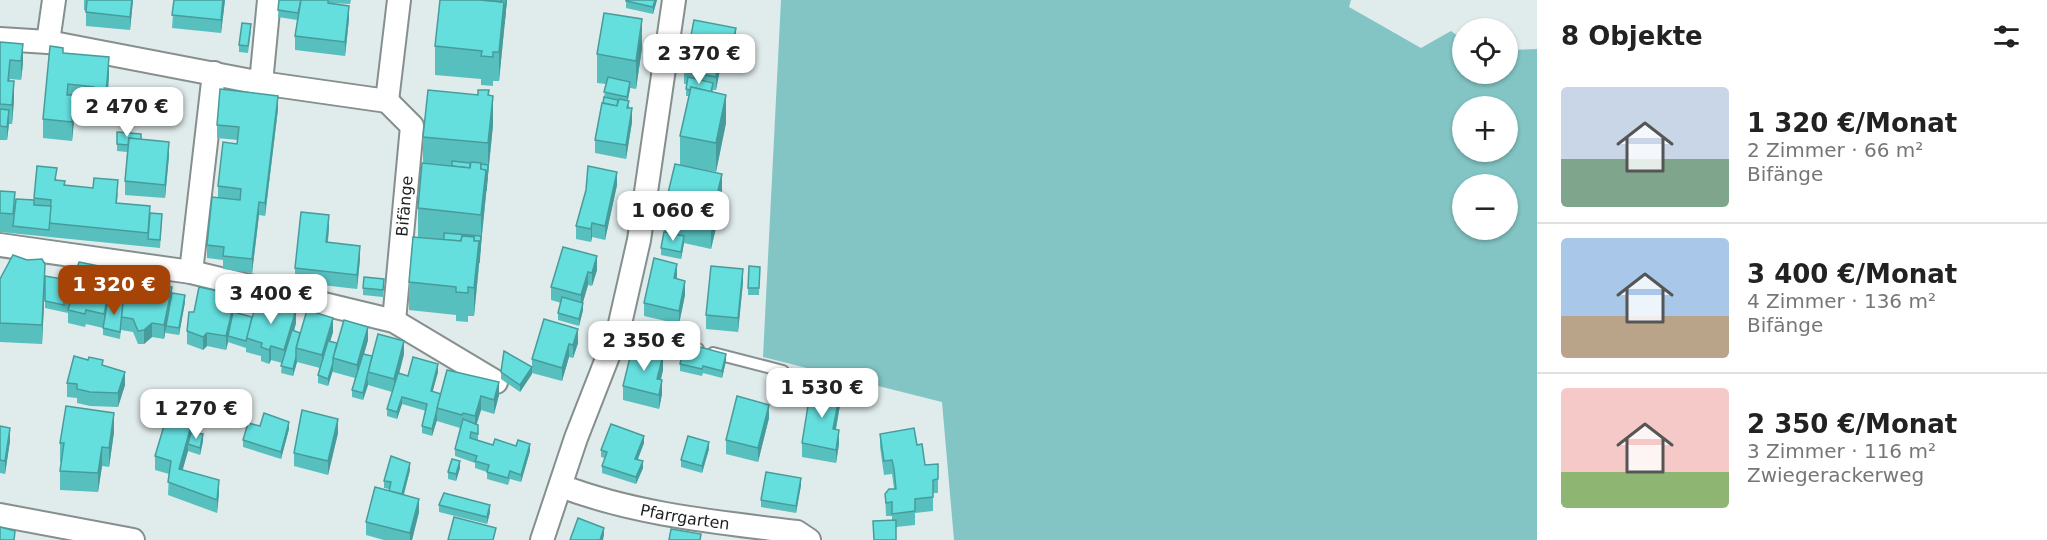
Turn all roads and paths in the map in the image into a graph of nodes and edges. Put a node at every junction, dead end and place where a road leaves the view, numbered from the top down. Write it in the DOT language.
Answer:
graph roads {
  1 [pos="54,0"];
  2 [pos="270,0"];
  3 [pos="399,0"];
  4 [pos="674,0"];
  5 [pos="0,39"];
  6 [pos="48,42"];
  7 [pos="214,73"];
  8 [pos="261,82"];
  9 [pos="387,101"];
  10 [pos="0,245"];
  11 [pos="191,272"];
  12 [pos="394,321"];
  13 [pos="619,328"];
  14 [pos="783,371"];
  15 [pos="496,382"];
  16 [pos="561,486"];
  17 [pos="0,515"];
  18 [pos="133,540"];
  19 [pos="542,540"];
  20 [pos="809,540"];
  1 -- 6 [label="street"];
  2 -- 8 [label="street"];
  3 -- 9 [label="street"];
  4 -- 13 [label="street"];
  5 -- 6 [label="street"];
  6 -- 7 [label="street"];
  7 -- 8 [label="street"];
  7 -- 11 [label="street"];
  8 -- 9 [label="street"];
  9 -- 12 [label="street, Bifänge"];
  10 -- 11 [label="street"];
  11 -- 12 [label="street"];
  12 -- 15 [label="street"];
  13 -- 14 [label="lane"];
  13 -- 16 [label="street"];
  16 -- 19 [label="street"];
  16 -- 20 [label="street, Pfarrgarten"];
  17 -- 18 [label="street"];
}
